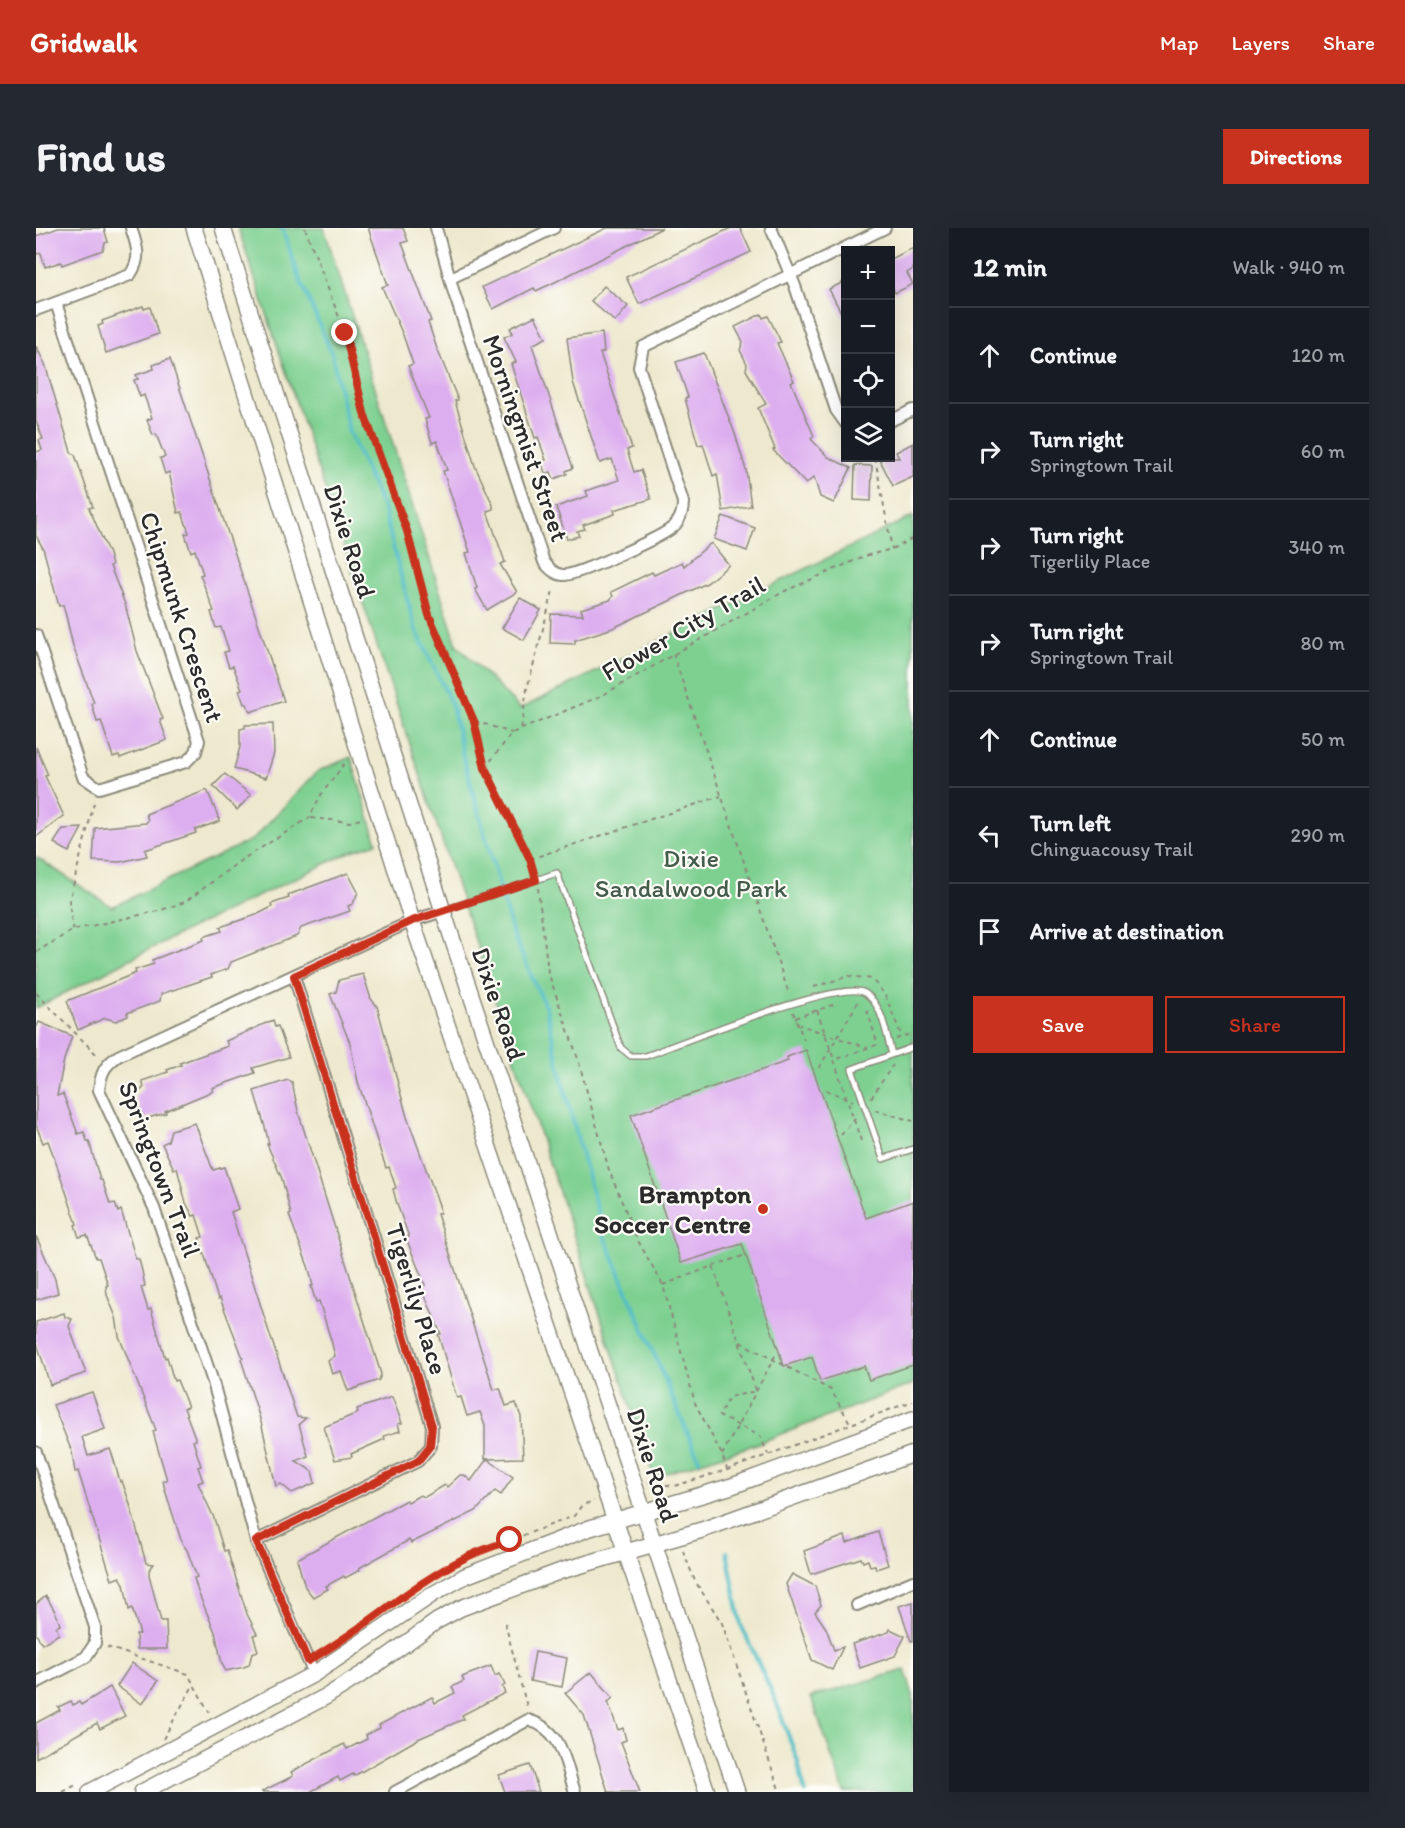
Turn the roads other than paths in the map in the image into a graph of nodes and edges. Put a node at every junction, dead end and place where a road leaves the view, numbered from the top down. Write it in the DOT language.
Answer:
graph roads {
  1 [pos="131,228"];
  2 [pos="194,228"];
  3 [pos="223,228"];
  4 [pos="436,228"];
  5 [pos="554,228"];
  6 [pos="771,228"];
  7 [pos="885,228"];
  8 [pos="790,274"];
  9 [pos="451,278"];
  10 [pos="56,303"];
  11 [pos="36,310"];
  12 [pos="913,410"];
  13 [pos="841,417"];
  14 [pos="895,419"];
  15 [pos="36,635"];
  16 [pos="443,911"];
  17 [pos="412,921"];
  18 [pos="294,976"];
  19 [pos="913,1047"];
  20 [pos="892,1054"];
  21 [pos="913,1149"];
  22 [pos="913,1419"];
  23 [pos="36,1452"];
  24 [pos="913,1454"];
  25 [pos="41,1481"];
  26 [pos="644,1512"];
  27 [pos="615,1519"];
  28 [pos="256,1541"];
  29 [pos="655,1545"];
  30 [pos="626,1552"];
  31 [pos="913,1581"];
  32 [pos="857,1605"];
  33 [pos="314,1674"];
  34 [pos="36,1683"];
  35 [pos="86,1787"];
  36 [pos="398,1791"];
  37 [pos="142,1792"];
  38 [pos="575,1792"];
  39 [pos="707,1792"];
  40 [pos="737,1792"];
  1 -- 10 [label="street"];
  2 -- 17 [label="main road, Dixie Road"];
  3 -- 16 [label="main road, Dixie Road"];
  4 -- 9 [label="street, Morningmist Street"];
  5 -- 9 [label="street"];
  6 -- 8 [label="street"];
  7 -- 8 [label="street"];
  8 -- 9 [label="street, Morningmist Street"];
  8 -- 13 [label="street"];
  10 -- 11 [label="street"];
  10 -- 15 [label="street, Chipmunk Crescent"];
  12 -- 14 [label="street"];
  16 -- 17 [label="street, Springtown Trail"];
  16 -- 20 [label="lane"];
  16 -- 26 [label="main road, Dixie Road"];
  17 -- 18 [label="street, Springtown Trail"];
  17 -- 27 [label="main road, Dixie Road"];
  18 -- 28 [label="street, Tigerlily Place"];
  18 -- 28 [label="street, Springtown Trail"];
  19 -- 20 [label="lane"];
  20 -- 21 [label="lane"];
  22 -- 26 [label="main road"];
  23 -- 25 [label="street"];
  24 -- 29 [label="main road"];
  25 -- 34 [label="street"];
  26 -- 27 [label="main road"];
  26 -- 29 [label="main road, Dixie Road"];
  27 -- 30 [label="main road, Dixie Road"];
  27 -- 33 [label="main road"];
  28 -- 33 [label="street, Springtown Trail"];
  29 -- 30 [label="main road"];
  29 -- 40 [label="main road, Dixie Road"];
  30 -- 37 [label="main road"];
  30 -- 39 [label="main road, Dixie Road"];
  31 -- 32 [label="street"];
  33 -- 35 [label="main road"];
  36 -- 38 [label="street"];
}
